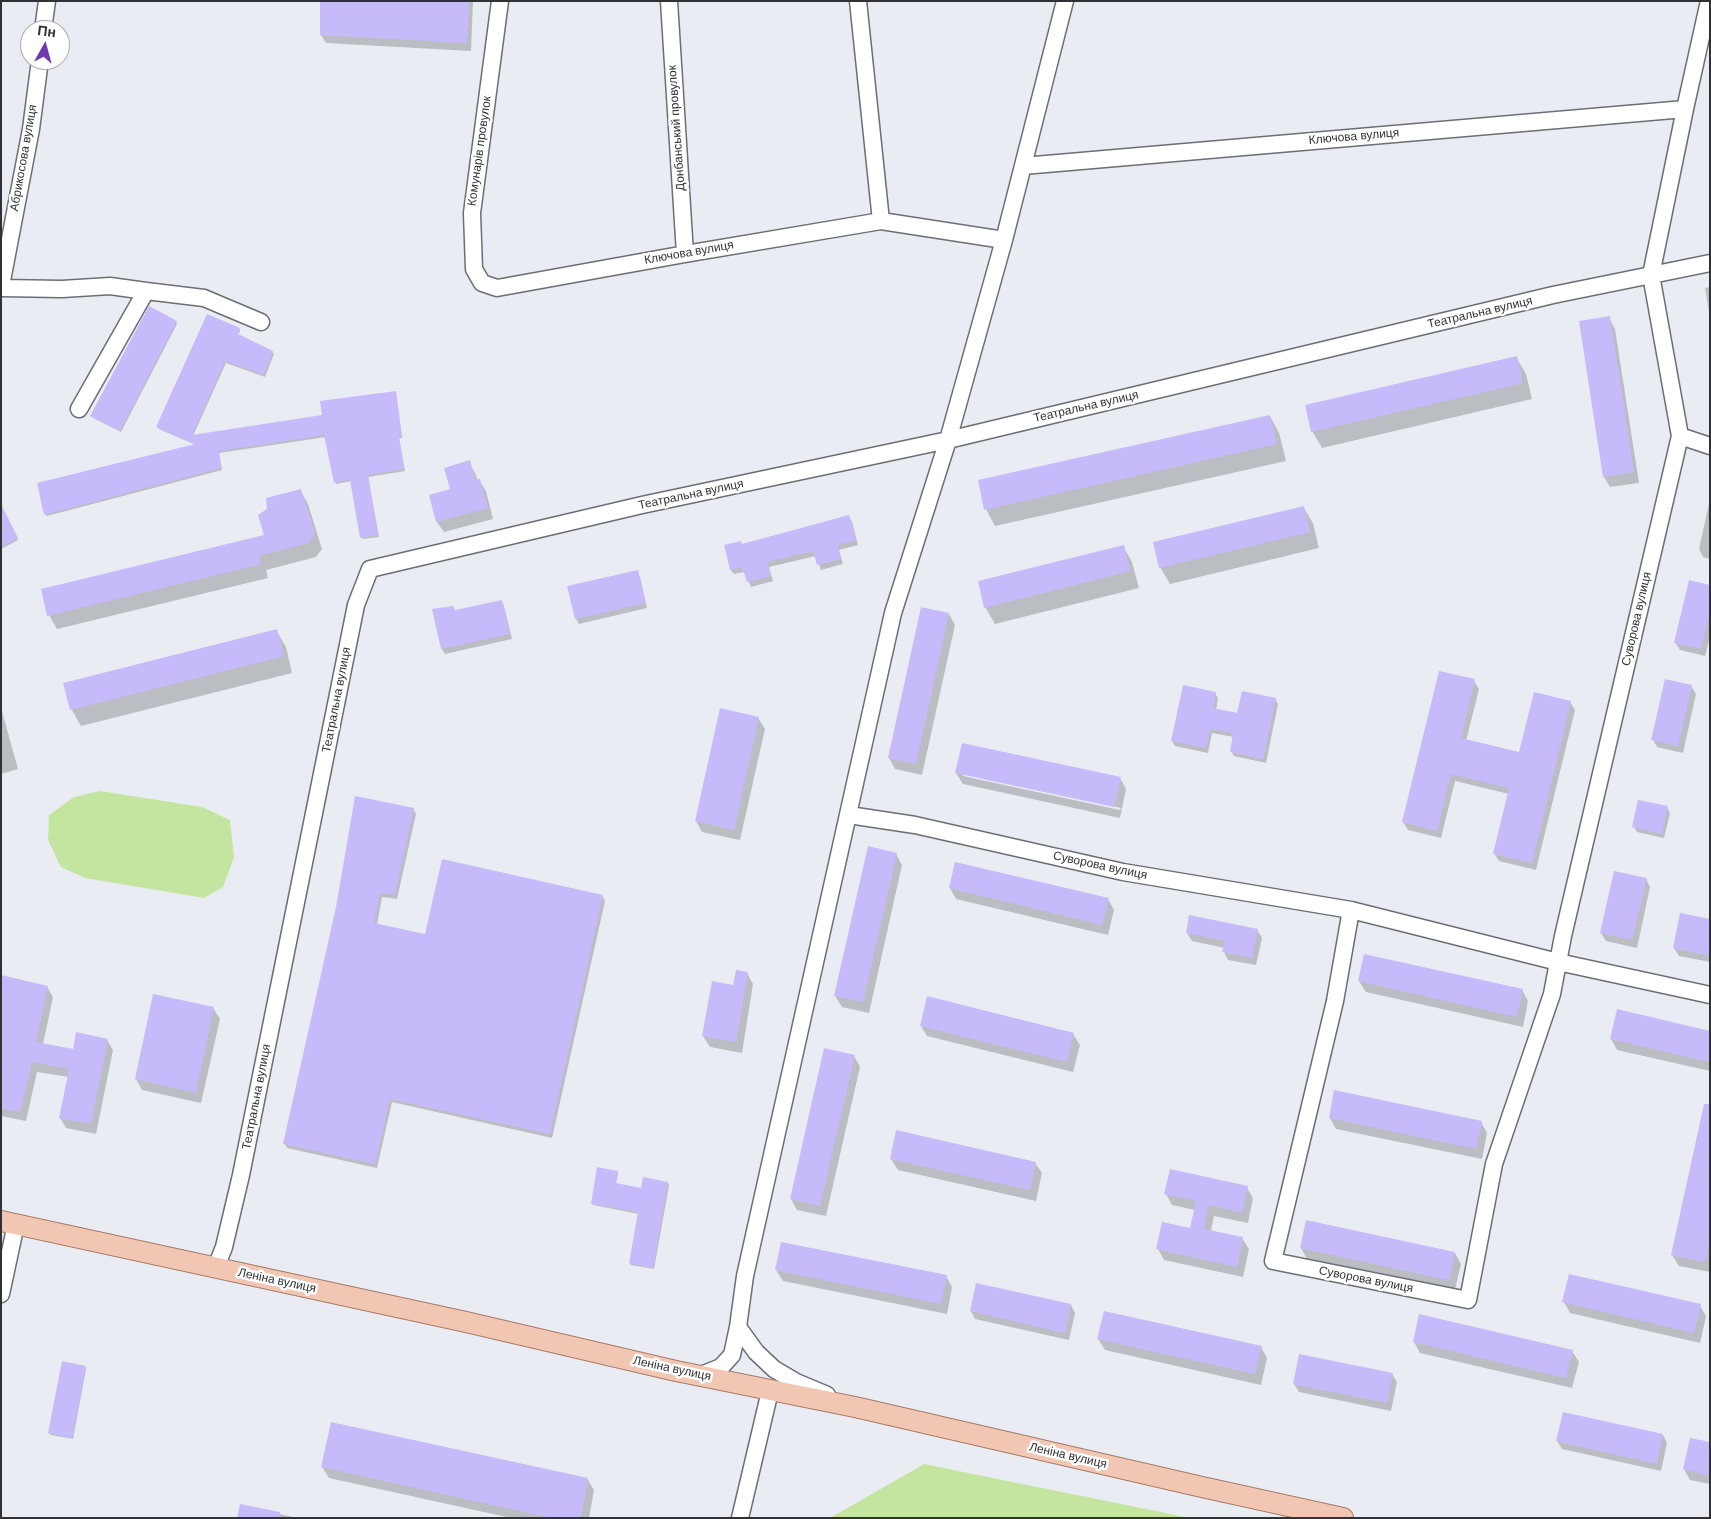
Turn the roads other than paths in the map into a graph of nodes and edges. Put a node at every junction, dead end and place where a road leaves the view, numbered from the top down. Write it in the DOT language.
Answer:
graph roads {
  1 [pos="47,1"];
  2 [pos="500,1"];
  3 [pos="669,1"];
  4 [pos="858,1"];
  5 [pos="1065,1"];
  6 [pos="1709,1"];
  7 [pos="44,20"];
  8 [pos="39,70"];
  9 [pos="1685,108"];
  10 [pos="1023,166"];
  11 [pos="881,221"];
  12 [pos="1004,240"];
  13 [pos="685,254"];
  14 [pos="1710,263"];
  15 [pos="1651,275"];
  16 [pos="1,287"];
  17 [pos="497,288"];
  18 [pos="146,292"];
  19 [pos="261,322"];
  20 [pos="80,409"];
  21 [pos="1680,436"];
  22 [pos="948,440"];
  23 [pos="1710,446"];
  24 [pos="849,816"];
  25 [pos="1352,910"];
  26 [pos="1558,962"];
  27 [pos="1710,995"];
  28 [pos="8,1222"];
  29 [pos="216,1267"];
  30 [pos="1,1294"];
  31 [pos="738,1327"];
  32 [pos="700,1376"];
  33 [pos="770,1390"];
  34 [pos="855,1407"];
  35 [pos="740,1518"];
  36 [pos="1343,1518"];
  1 -- 7 [label="street"];
  2 -- 17 [label="street, Комунарів провулок"];
  3 -- 13 [label="street, Донбанський провулок"];
  4 -- 11 [label="street"];
  5 -- 10 [label="street"];
  6 -- 9 [label="street"];
  8 -- 16 [label="street, Абрикосова вулиця"];
  9 -- 10 [label="street, Ключова вулиця"];
  9 -- 15 [label="street"];
  10 -- 12 [label="street"];
  11 -- 12 [label="street, Ключова вулиця"];
  11 -- 13 [label="street, Ключова вулиця"];
  12 -- 22 [label="street"];
  13 -- 17 [label="street, Ключова вулиця"];
  14 -- 15 [label="street, Театральна вулиця"];
  15 -- 21 [label="street, Суворова вулиця"];
  15 -- 22 [label="street, Театральна вулиця"];
  16 -- 18 [label="street"];
  18 -- 19 [label="street"];
  18 -- 20 [label="street"];
  21 -- 23 [label="street"];
  21 -- 26 [label="street, Суворова вулиця"];
  22 -- 24 [label="street"];
  22 -- 29 [label="street, Театральна вулиця"];
  24 -- 25 [label="street, Суворова вулиця"];
  24 -- 31 [label="street"];
  25 -- 26 [label="street, Суворова вулиця"];
  25 -- 26 [label="street, Суворова вулиця"];
  26 -- 27 [label="street, Суворова вулиця"];
  28 -- 29 [label="main road, Леніна вулиця"];
  28 -- 30 [label="street"];
  29 -- 32 [label="main road, Леніна вулиця"];
  31 -- 32 [label="street"];
  31 -- 34 [label="street"];
  32 -- 33 [label="main road, Леніна вулиця"];
  33 -- 34 [label="main road, Леніна вулиця"];
  33 -- 35 [label="street"];
  34 -- 36 [label="main road, Леніна вулиця"];
}
